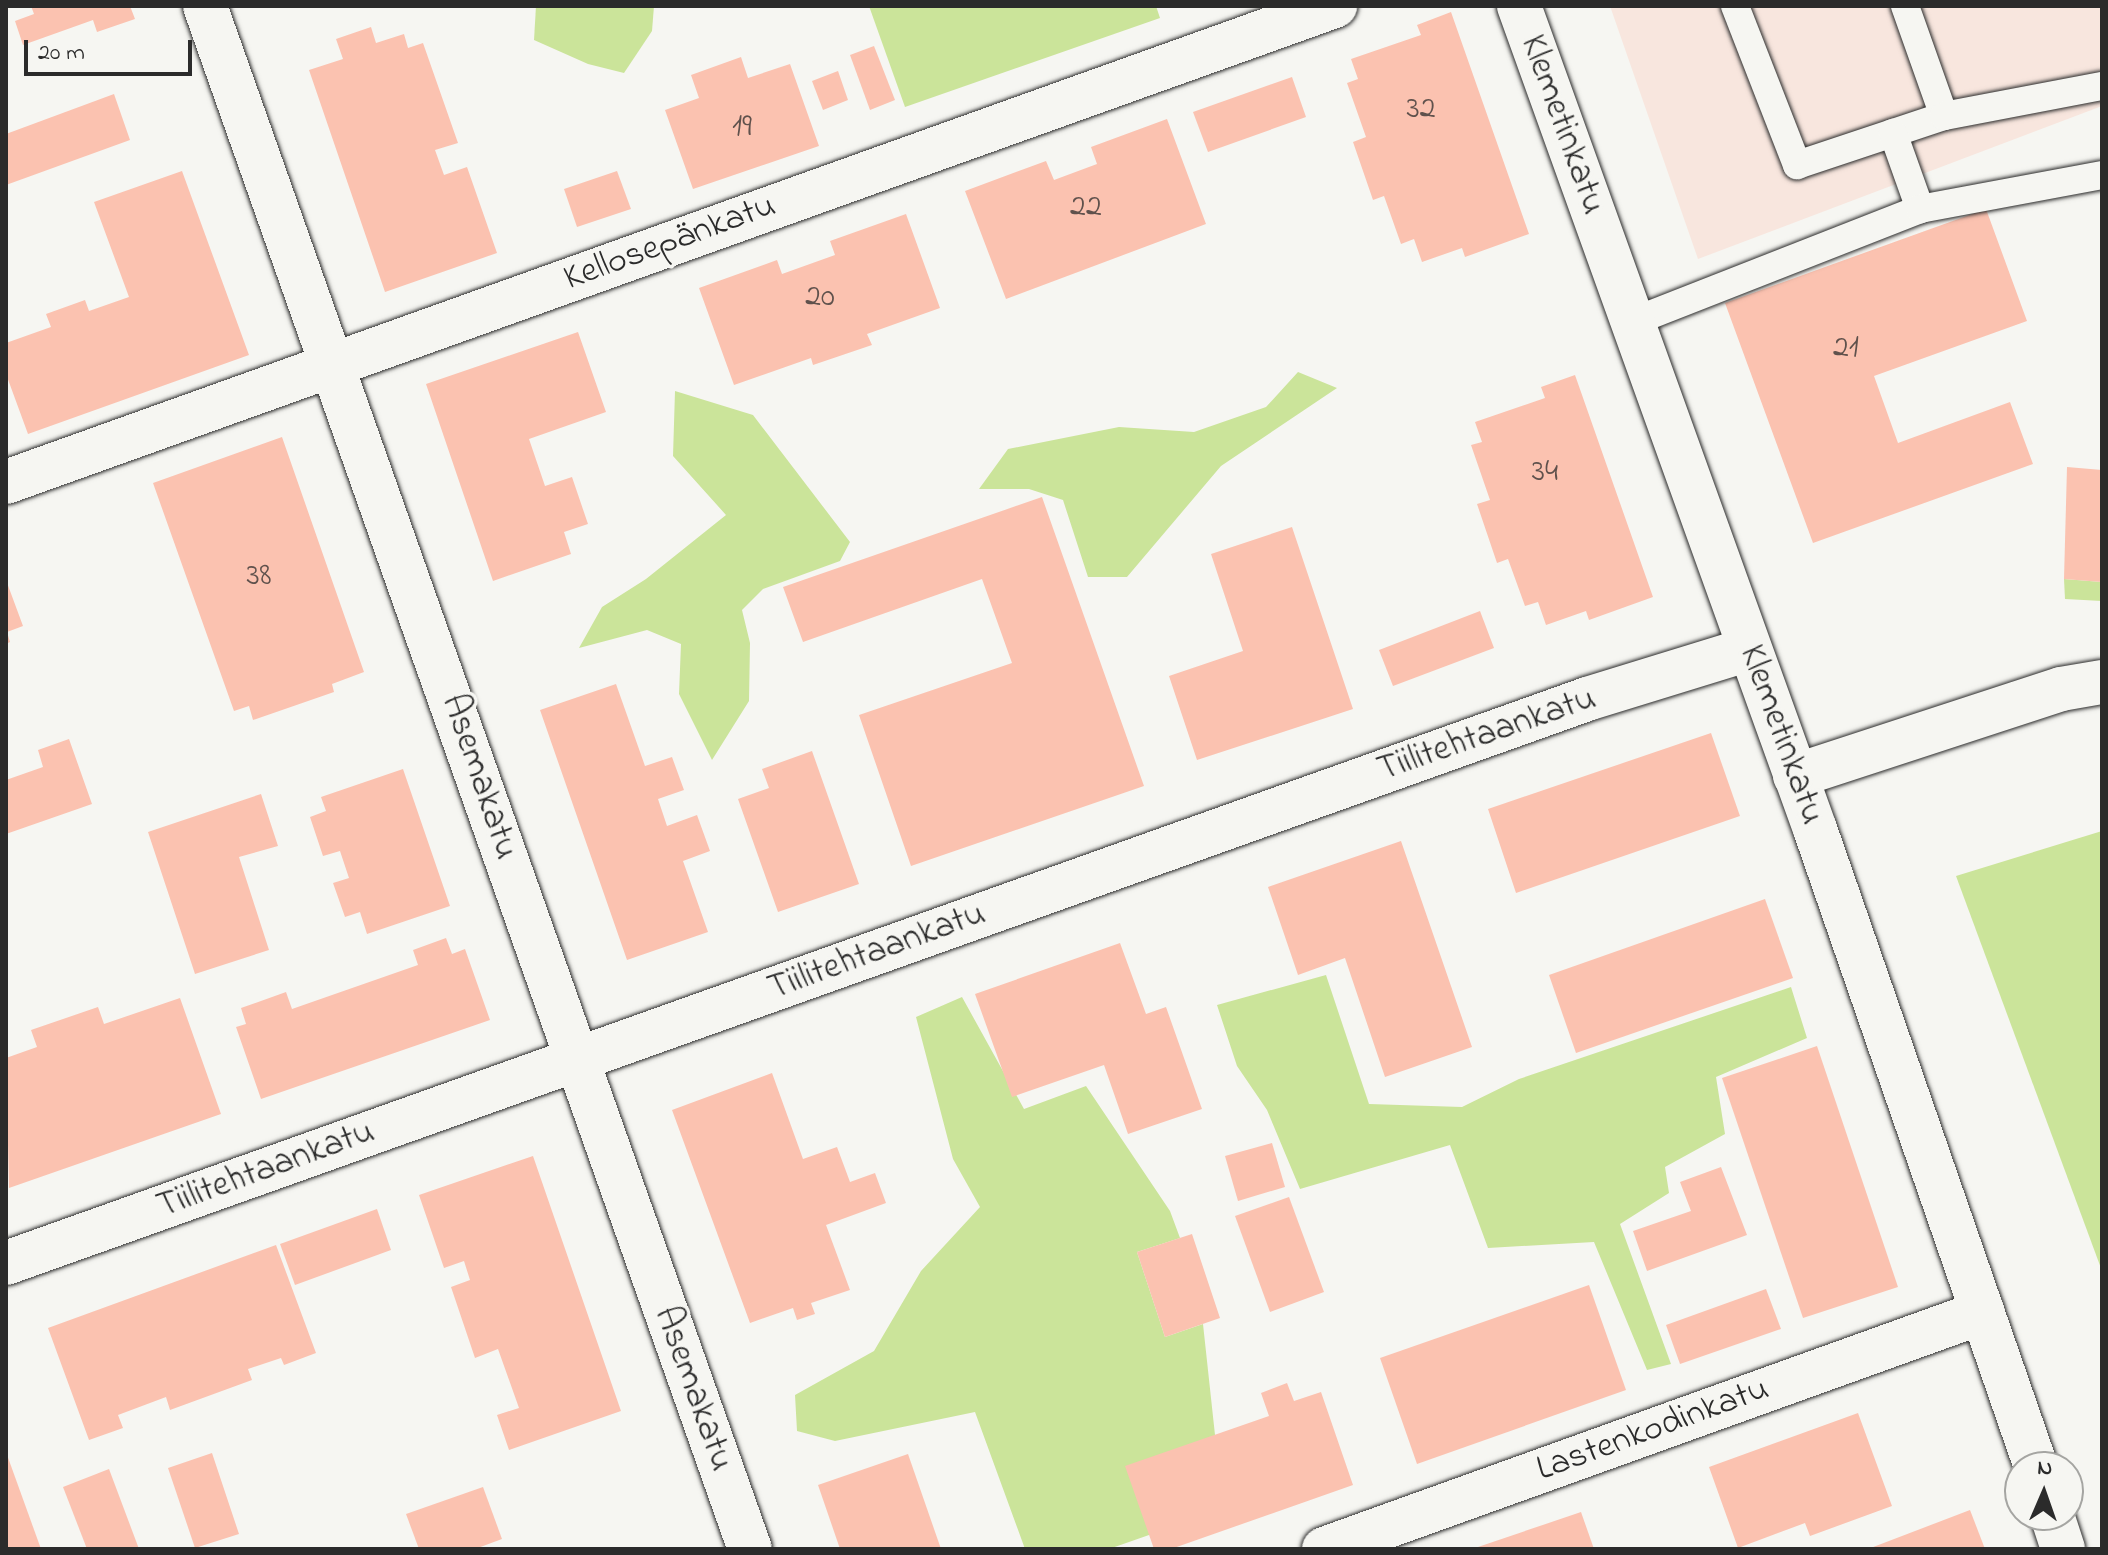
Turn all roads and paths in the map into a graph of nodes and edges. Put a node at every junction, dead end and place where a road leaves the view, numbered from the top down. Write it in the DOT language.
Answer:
graph roads {
  1 [pos="205,6"];
  2 [pos="1335,6"];
  3 [pos="1519,6"];
  4 [pos="1735,6"];
  5 [pos="1905,6"];
  6 [pos="2102,86"];
  7 [pos="1944,116"];
  8 [pos="1893,133"];
  9 [pos="2102,175"];
  10 [pos="1920,209"];
  11 [pos="1632,322"];
  12 [pos="334,363"];
  13 [pos="6,482"];
  14 [pos="1750,649"];
  15 [pos="2102,682"];
  16 [pos="1795,776"];
  17 [pos="575,1059"];
  18 [pos="6,1263"];
  19 [pos="1983,1312"];
  20 [pos="2031,1451"];
  21 [pos="750,1549"];
  22 [pos="1324,1549"];
  1 -- 12 [label="street, Asemakatu"];
  2 -- 12 [label="street, Kellosepänkatu"];
  3 -- 11 [label="street, Klemetinkatu"];
  4 -- 8 [label="lane"];
  5 -- 7 [label="lane"];
  6 -- 7 [label="lane"];
  7 -- 8 [label="lane"];
  8 -- 10 [label="lane"];
  9 -- 10 [label="lane"];
  10 -- 11 [label="lane"];
  11 -- 14 [label="street, Klemetinkatu"];
  12 -- 13 [label="street, Kellosepänkatu"];
  12 -- 17 [label="street, Asemakatu"];
  14 -- 16 [label="street, Klemetinkatu"];
  14 -- 17 [label="street, Tiilitehtaankatu"];
  15 -- 16 [label="street"];
  16 -- 19 [label="street, Klemetinkatu"];
  17 -- 18 [label="street, Tiilitehtaankatu"];
  17 -- 21 [label="street, Asemakatu"];
  19 -- 20 [label="street, Klemetinkatu"];
  19 -- 22 [label="street, Lastenkodinkatu"];
}
